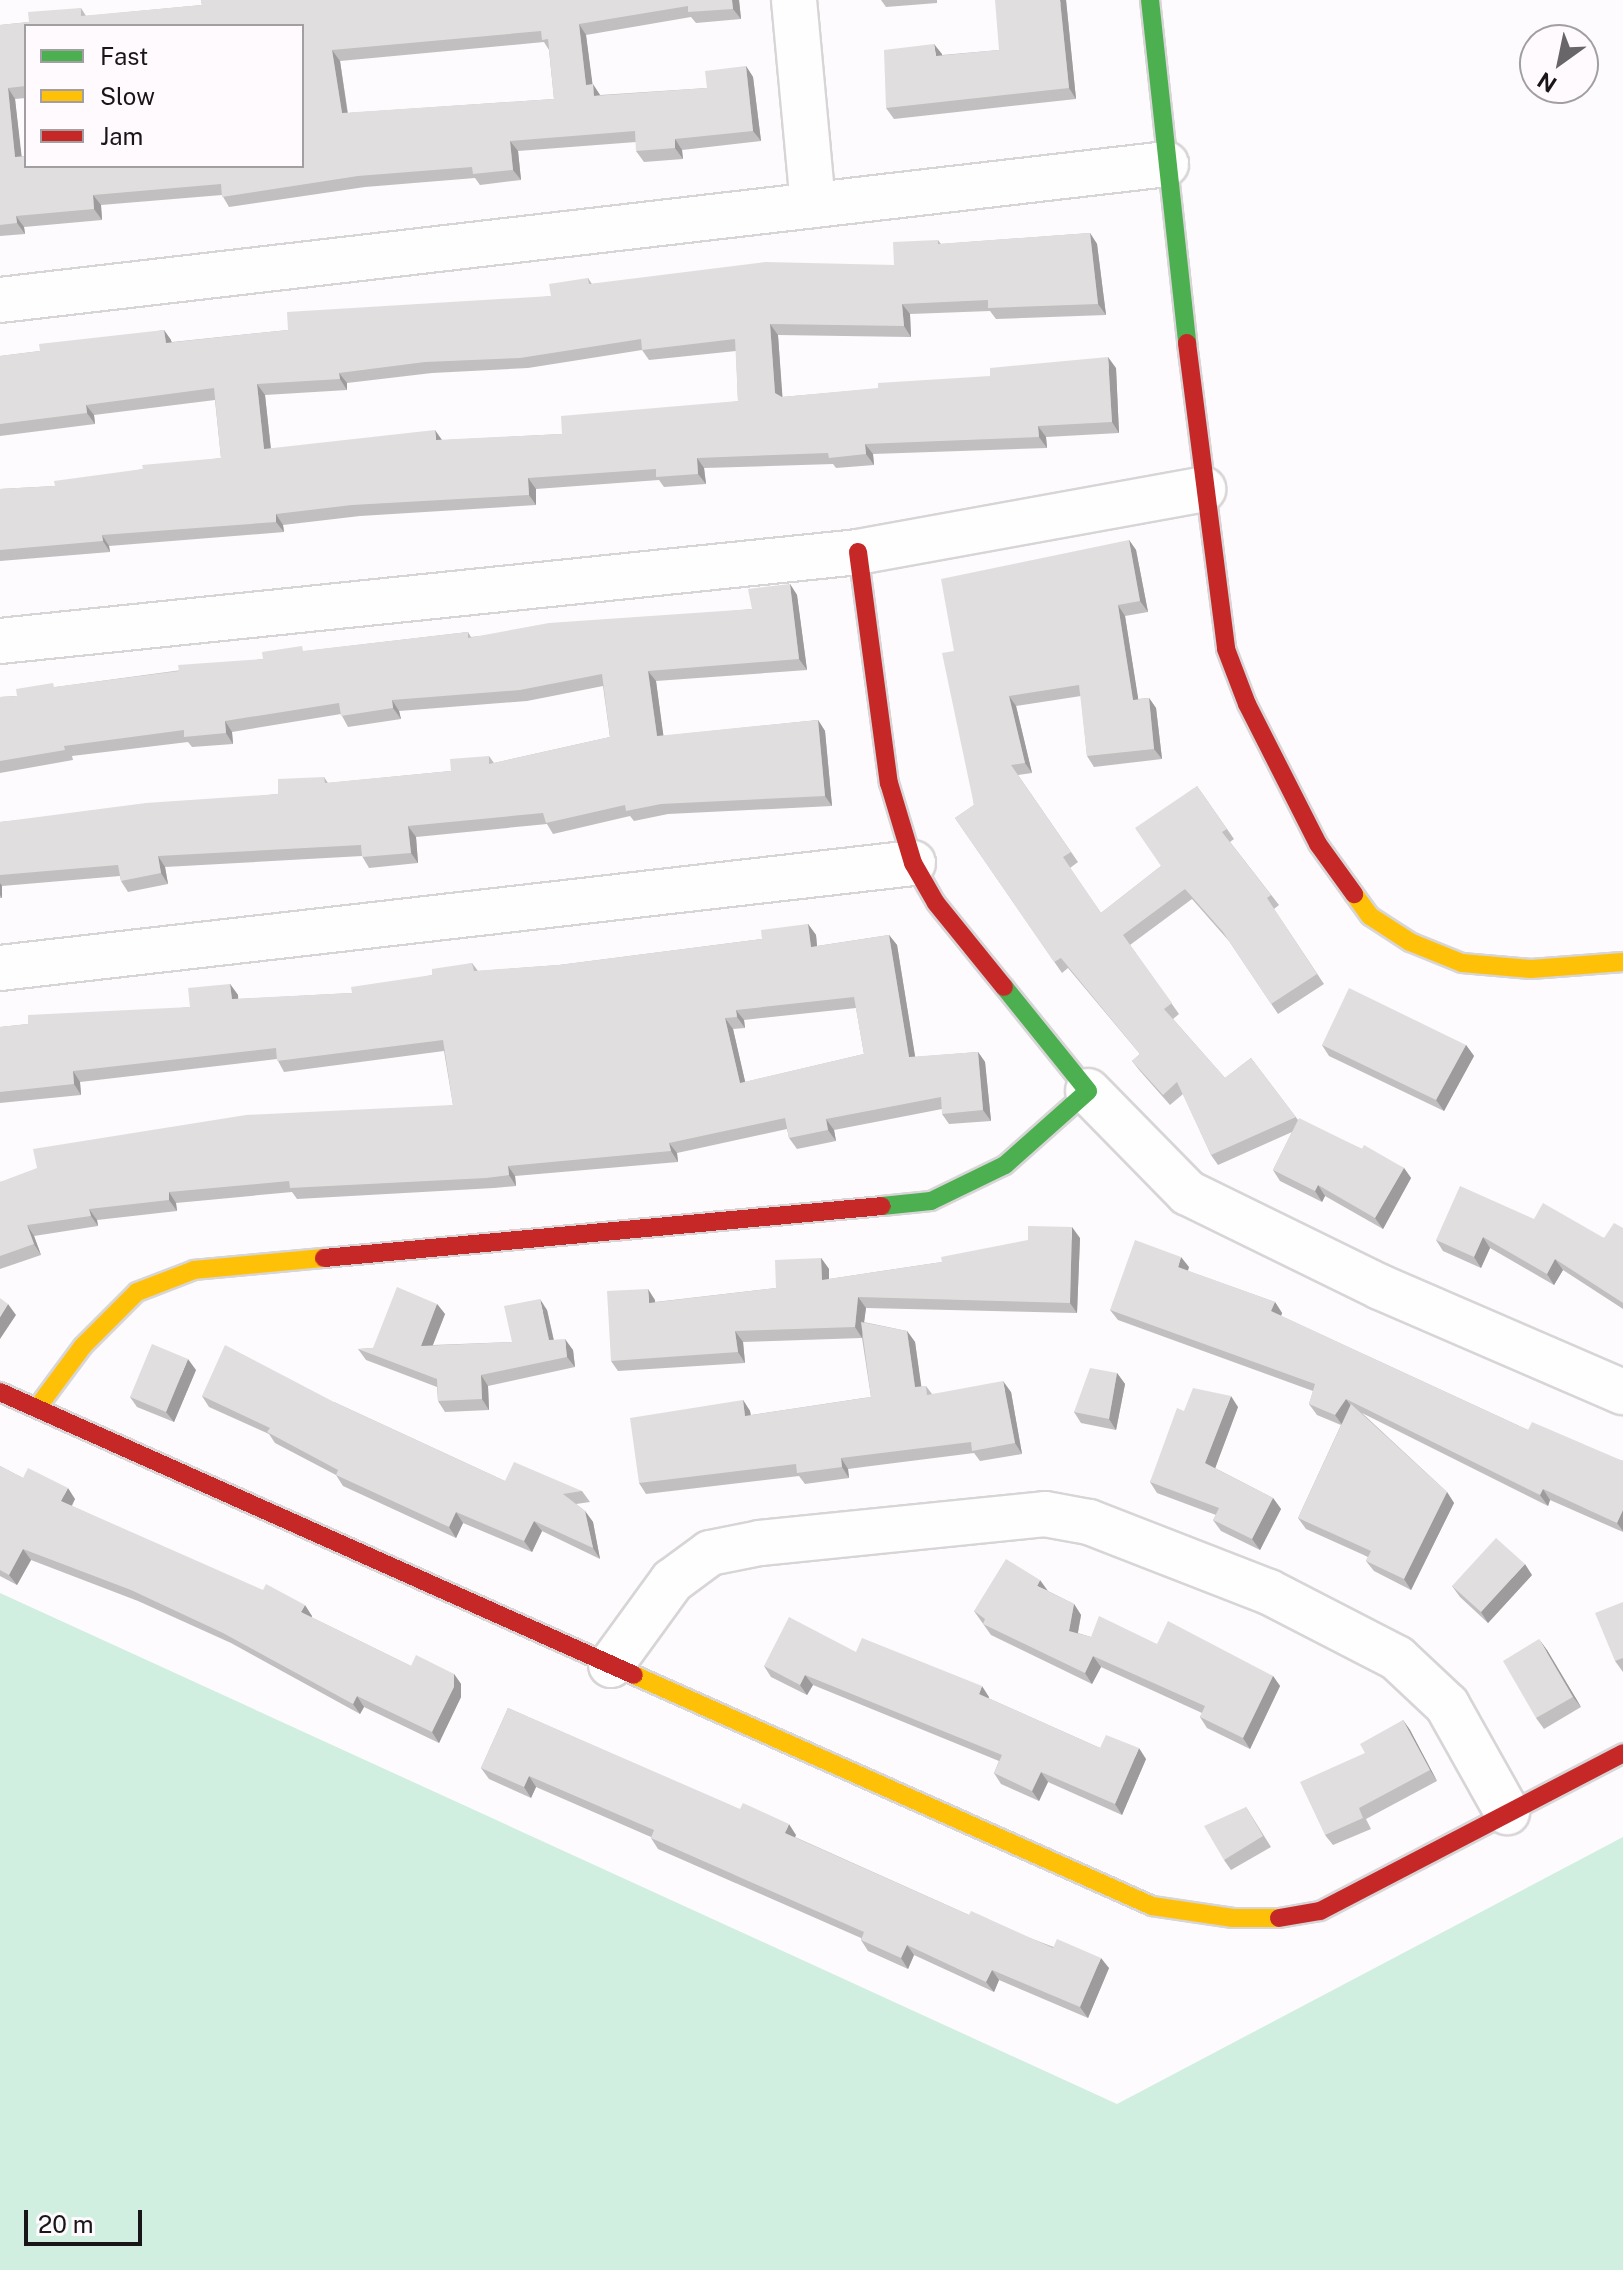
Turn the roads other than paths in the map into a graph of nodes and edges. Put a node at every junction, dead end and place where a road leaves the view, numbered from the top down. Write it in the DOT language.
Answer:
graph roads {
  1 [pos="794,0"];
  2 [pos="1150,0"];
  3 [pos="1166,164"];
  4 [pos="813,205"];
  5 [pos="0,300"];
  6 [pos="1203,489"];
  7 [pos="858,552"];
  8 [pos="0,641"];
  9 [pos="913,863"];
  10 [pos="1623,962"];
  11 [pos="0,968"];
  12 [pos="1088,1091"];
  13 [pos="0,1392"];
  14 [pos="1623,1392"];
  15 [pos="37,1408"];
  16 [pos="611,1665"];
  17 [pos="1623,1753"];
  18 [pos="1507,1812"];
  1 -- 4 [label="street"];
  2 -- 3 [label="street"];
  3 -- 4 [label="street"];
  3 -- 6 [label="street"];
  4 -- 5 [label="street"];
  6 -- 7 [label="street"];
  6 -- 10 [label="street"];
  7 -- 8 [label="street"];
  7 -- 9 [label="street"];
  9 -- 11 [label="street"];
  9 -- 12 [label="street"];
  12 -- 14 [label="street"];
  12 -- 15 [label="street"];
  13 -- 15 [label="street"];
  15 -- 16 [label="street"];
  16 -- 18 [label="street"];
  16 -- 18 [label="street"];
  17 -- 18 [label="street"];
}
